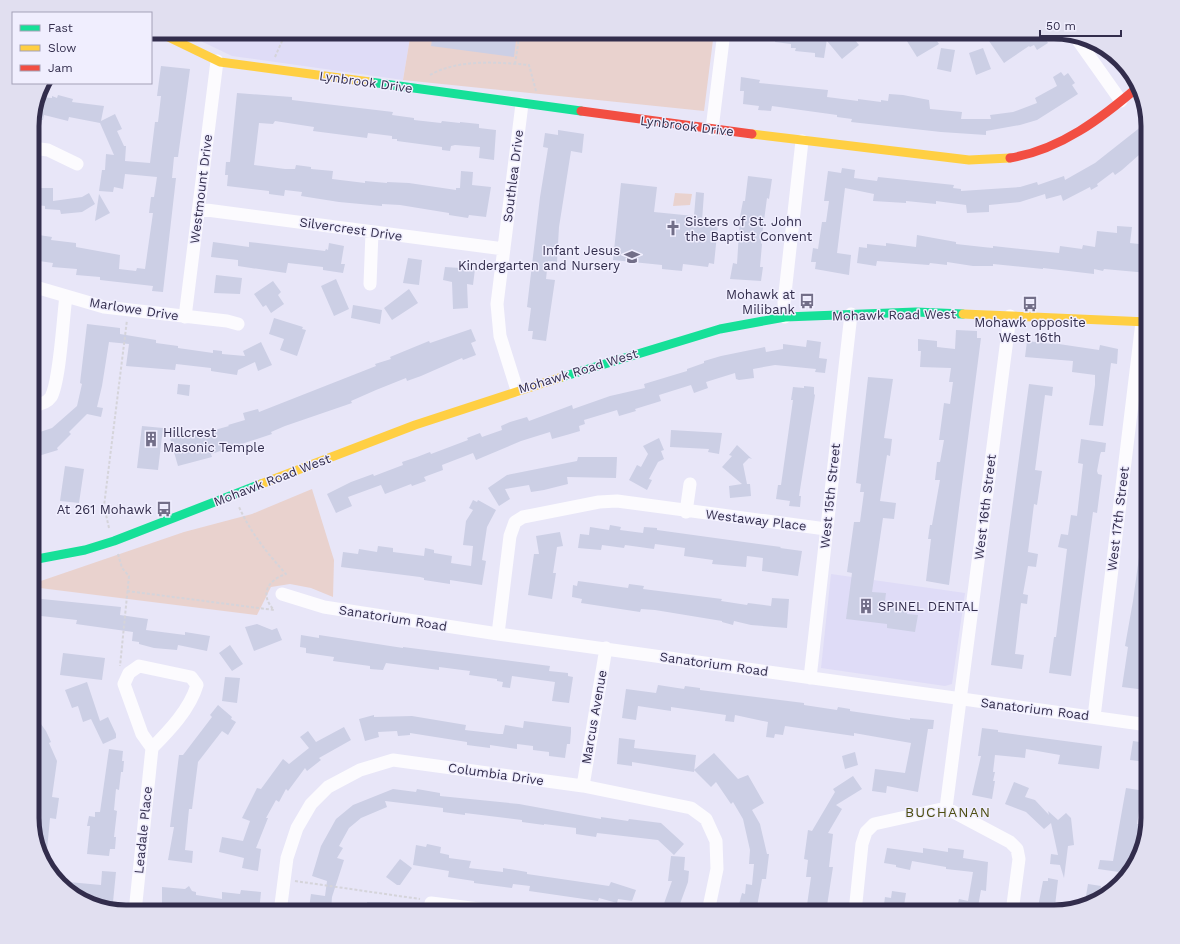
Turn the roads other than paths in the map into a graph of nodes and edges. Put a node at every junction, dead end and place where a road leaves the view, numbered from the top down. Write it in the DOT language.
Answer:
graph roads {
  1 [pos="177,39"];
  2 [pos="723,39"];
  3 [pos="1080,43"];
  4 [pos="217,61"];
  5 [pos="1133,91"];
  6 [pos="1121,101"];
  7 [pos="522,104"];
  8 [pos="712,129"];
  9 [pos="802,141"];
  10 [pos="39,149"];
  11 [pos="77,164"];
  12 [pos="199,208"];
  13 [pos="372,232"];
  14 [pos="504,249"];
  15 [pos="370,284"];
  16 [pos="39,288"];
  17 [pos="66,296"];
  18 [pos="851,314"];
  19 [pos="1010,316"];
  20 [pos="185,317"];
  21 [pos="785,317"];
  22 [pos="1141,322"];
  23 [pos="238,324"];
  24 [pos="1141,353"];
  25 [pos="517,390"];
  26 [pos="39,405"];
  27 [pos="690,484"];
  28 [pos="686,512"];
  29 [pos="826,529"];
  30 [pos="39,559"];
  31 [pos="282,594"];
  32 [pos="498,634"];
  33 [pos="606,648"];
  34 [pos="810,678"];
  35 [pos="960,699"];
  36 [pos="1094,717"];
  37 [pos="1141,724"];
  38 [pos="152,748"];
  39 [pos="583,786"];
  40 [pos="946,808"];
  41 [pos="431,903"];
  42 [pos="136,905"];
  43 [pos="281,905"];
  44 [pos="447,905"];
  45 [pos="709,905"];
  46 [pos="856,905"];
  47 [pos="1013,905"];
  1 -- 4 [label="main road, Lynbrook Drive"];
  2 -- 8 [label="street"];
  3 -- 6 [label="street"];
  4 -- 7 [label="main road, Lynbrook Drive"];
  4 -- 12 [label="street, Westmount Drive"];
  5 -- 6 [label="main road, Lynbrook Drive"];
  6 -- 9 [label="main road, Lynbrook Drive"];
  7 -- 8 [label="main road, Lynbrook Drive"];
  7 -- 14 [label="street, Southlea Drive"];
  8 -- 9 [label="main road, Lynbrook Drive"];
  9 -- 21 [label="street"];
  10 -- 11 [label="street"];
  12 -- 13 [label="street, Silvercrest Drive"];
  12 -- 20 [label="street, Westmount Drive"];
  13 -- 14 [label="street, Silvercrest Drive"];
  13 -- 15 [label="street"];
  14 -- 25 [label="street, Southlea Drive"];
  16 -- 17 [label="street, Marlowe Drive"];
  17 -- 20 [label="street, Marlowe Drive"];
  17 -- 26 [label="street"];
  18 -- 19 [label="main road, Mohawk Road West"];
  18 -- 21 [label="main road, Mohawk Road West"];
  18 -- 29 [label="street, West 15th Street"];
  19 -- 22 [label="main road, Mohawk Road West"];
  19 -- 35 [label="street, West 16th Street"];
  20 -- 23 [label="street, Marlowe Drive"];
  21 -- 25 [label="main road, Mohawk Road West"];
  24 -- 36 [label="street, West 17th Street"];
  25 -- 30 [label="main road, Mohawk Road West"];
  27 -- 28 [label="street, Westaway Place"];
  28 -- 29 [label="street, Westaway Place"];
  28 -- 32 [label="street, Westaway Place"];
  29 -- 34 [label="street, West 15th Street"];
  31 -- 32 [label="street, Sanatorium Road"];
  32 -- 33 [label="street, Sanatorium Road"];
  33 -- 34 [label="street, Sanatorium Road"];
  33 -- 39 [label="street, Marcus Avenue"];
  34 -- 35 [label="street, Sanatorium Road"];
  35 -- 36 [label="street, Sanatorium Road"];
  35 -- 40 [label="street, West 16th Street"];
  36 -- 37 [label="street, Sanatorium Road"];
  38 -- 38 [label="street"];
  38 -- 42 [label="street, Leadale Place"];
  39 -- 43 [label="street, Columbia Drive"];
  39 -- 45 [label="street, Columbia Drive"];
  40 -- 46 [label="street"];
  40 -- 47 [label="street"];
  41 -- 44 [label="street"];
}
